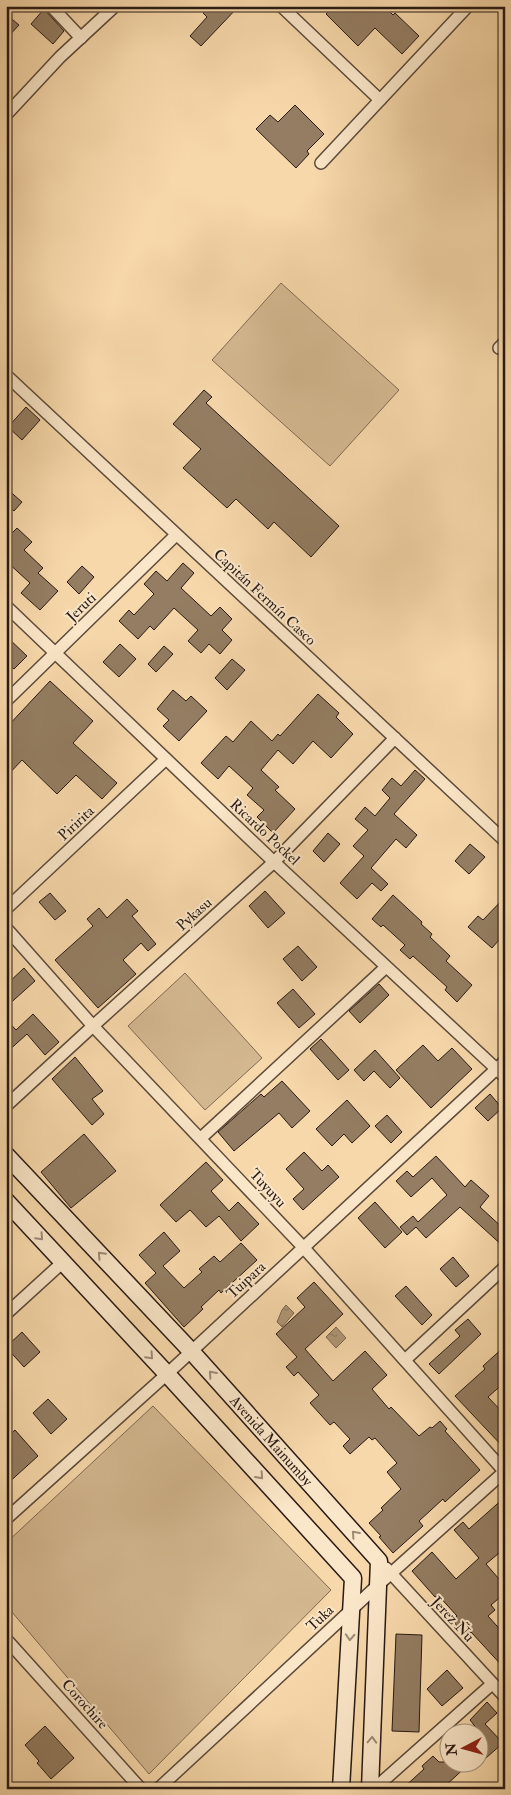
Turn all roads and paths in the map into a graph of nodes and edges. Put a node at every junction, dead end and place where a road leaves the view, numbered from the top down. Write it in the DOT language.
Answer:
graph roads {
  1 [pos="51,6"];
  2 [pos="115,6"];
  3 [pos="281,6"];
  4 [pos="468,6"];
  5 [pos="81,38"];
  6 [pos="380,100"];
  7 [pos="6,115"];
  8 [pos="321,162"];
  9 [pos="6,375"];
  10 [pos="176,535"];
  11 [pos="6,606"];
  12 [pos="56,652"];
  13 [pos="6,700"];
  14 [pos="395,738"];
  15 [pos="166,759"];
  16 [pos="505,841"];
  17 [pos="274,862"];
  18 [pos="6,908"];
  19 [pos="6,928"];
  20 [pos="386,966"];
  21 [pos="93,1026"];
  22 [pos="502,1069"];
  23 [pos="6,1106"];
  24 [pos="201,1138"];
  25 [pos="6,1155"];
  26 [pos="6,1201"];
  27 [pos="303,1247"];
  28 [pos="63,1262"];
  29 [pos="505,1267"];
  30 [pos="6,1314"];
  31 [pos="191,1351"];
  32 [pos="405,1360"];
  33 [pos="167,1374"];
  34 [pos="504,1472"];
  35 [pos="6,1519"];
  36 [pos="379,1561"];
  37 [pos="390,1574"];
  38 [pos="378,1585"];
  39 [pos="352,1610"];
  40 [pos="6,1639"];
  41 [pos="492,1684"];
  42 [pos="505,1697"];
  43 [pos="141,1789"];
  44 [pos="158,1789"];
  45 [pos="340,1789"];
  46 [pos="370,1789"];
  47 [pos="374,1789"];
  1 -- 5 [label="street"];
  2 -- 5 [label="street"];
  3 -- 6 [label="street"];
  4 -- 6 [label="street"];
  5 -- 7 [label="street"];
  6 -- 8 [label="street"];
  9 -- 10 [label="street, Capitán Fermín Casco"];
  10 -- 12 [label="street, Jeruti"];
  10 -- 14 [label="street, Capitán Fermín Casco"];
  11 -- 12 [label="street, Ricardo Pockel"];
  12 -- 13 [label="street, Jeruti"];
  12 -- 15 [label="street, Ricardo Pockel"];
  14 -- 16 [label="street, Capitán Fermín Casco"];
  14 -- 17 [label="street, Pykasu"];
  15 -- 17 [label="street, Ricardo Pockel"];
  15 -- 18 [label="street, Piririta"];
  17 -- 20 [label="street, Ricardo Pockel"];
  17 -- 21 [label="street, Pykasu"];
  19 -- 21 [label="street, Tuyuyu"];
  20 -- 22 [label="street, Ricardo Pockel"];
  20 -- 24 [label="street"];
  21 -- 23 [label="street, Pykasu"];
  21 -- 24 [label="street, Tuyuyu"];
  22 -- 27 [label="street, Tuipara"];
  24 -- 27 [label="street, Tuyuyu"];
  31 -- 25 [label="street, Avenida Mainumby, one-way"];
  26 -- 28 [label="street, Avenida Mainumby, one-way"];
  27 -- 31 [label="street, Tuipara"];
  27 -- 32 [label="street, Tuyuyu"];
  28 -- 30 [label="street"];
  28 -- 33 [label="street, Avenida Mainumby, one-way"];
  29 -- 32 [label="street"];
  31 -- 33 [label="street, Tuipara"];
  36 -- 31 [label="street, Avenida Mainumby, one-way"];
  32 -- 34 [label="street, Tuyuyu"];
  33 -- 35 [label="street, Tuipara"];
  33 -- 39 [label="street, Avenida Mainumby, one-way"];
  34 -- 37 [label="street, Tuka"];
  36 -- 37 [label="street, Jerez Ñu"];
  36 -- 38 [label="street"];
  37 -- 38 [label="street, Tuka"];
  37 -- 41 [label="street, Jerez Ñu"];
  38 -- 39 [label="street, Tuka"];
  46 -- 38 [label="street, one-way"];
  39 -- 44 [label="street, Tuka"];
  39 -- 45 [label="street, Avenida Mainumby, one-way"];
  40 -- 43 [label="street, Corochire"];
  41 -- 42 [label="street, Jerez Ñu"];
  41 -- 47 [label="street"];
}
